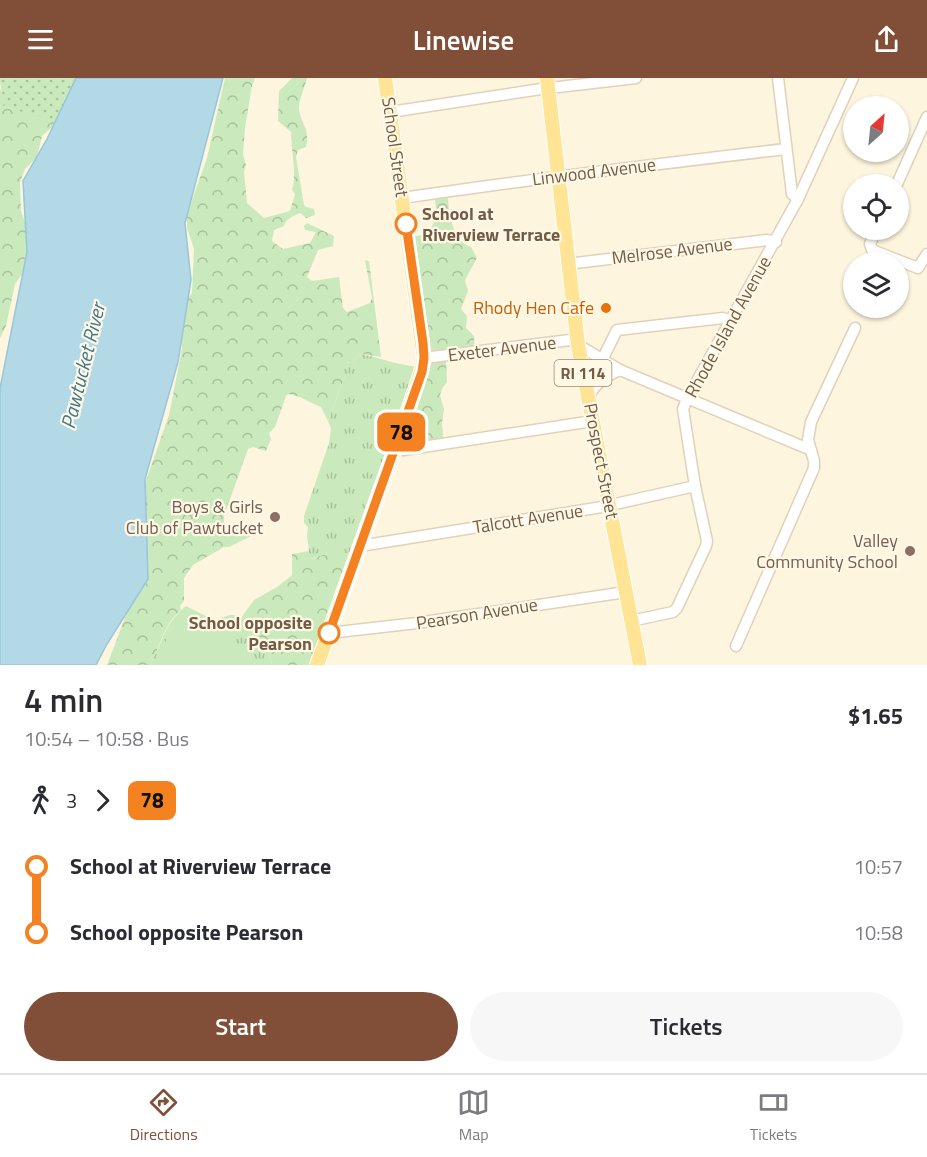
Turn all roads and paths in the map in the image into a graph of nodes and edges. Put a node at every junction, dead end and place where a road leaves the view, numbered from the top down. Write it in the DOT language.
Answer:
graph roads {
  1 [pos="385,78"];
  2 [pos="636,78"];
  3 [pos="778,78"];
  4 [pos="853,78"];
  5 [pos="548,83"];
  6 [pos="390,110"];
  7 [pos="927,117"];
  8 [pos="786,149"];
  9 [pos="901,174"];
  10 [pos="558,176"];
  11 [pos="403,198"];
  12 [pos="798,199"];
  13 [pos="872,240"];
  14 [pos="776,242"];
  15 [pos="927,254"];
  16 [pos="567,264"];
  17 [pos="731,321"];
  18 [pos="855,328"];
  19 [pos="578,345"];
  20 [pos="424,358"];
  21 [pos="602,360"];
  22 [pos="620,370"];
  23 [pos="588,398"];
  24 [pos="687,399"];
  25 [pos="593,421"];
  26 [pos="395,449"];
  27 [pos="811,450"];
  28 [pos="695,486"];
  29 [pos="609,504"];
  30 [pos="360,546"];
  31 [pos="626,592"];
  32 [pos="631,621"];
  33 [pos="329,633"];
  34 [pos="736,646"];
  35 [pos="317,665"];
  36 [pos="640,665"];
  1 -- 6 [label="main road, School Street"];
  2 -- 5 [label="street"];
  3 -- 8 [label="street"];
  4 -- 12 [label="street, Rhode Island Avenue"];
  5 -- 6 [label="street"];
  5 -- 10 [label="main road, Prospect Street / RI 114"];
  6 -- 11 [label="main road, School Street"];
  7 -- 9 [label="street"];
  8 -- 10 [label="street, Linwood Avenue"];
  8 -- 12 [label="street"];
  10 -- 11 [label="street, Linwood Avenue"];
  10 -- 16 [label="main road, Prospect Street / RI 114"];
  11 -- 20 [label="main road, School Street"];
  12 -- 14 [label="street, Rhode Island Avenue"];
  13 -- 15 [label="street"];
  14 -- 16 [label="street, Melrose Avenue"];
  14 -- 17 [label="street, Rhode Island Avenue"];
  16 -- 19 [label="main road, Prospect Street / RI 114"];
  17 -- 21 [label="street"];
  17 -- 24 [label="street, Rhode Island Avenue"];
  18 -- 27 [label="street"];
  19 -- 20 [label="street, Exeter Avenue"];
  19 -- 21 [label="street"];
  19 -- 23 [label="main road, Prospect Street / RI 114"];
  20 -- 26 [label="main road, School Street"];
  21 -- 22 [label="street"];
  22 -- 23 [label="street"];
  22 -- 24 [label="street"];
  23 -- 25 [label="main road, Prospect Street / RI 114"];
  24 -- 27 [label="street"];
  24 -- 28 [label="street, Rhode Island Avenue"];
  25 -- 26 [label="street"];
  25 -- 29 [label="main road, Prospect Street / RI 114"];
  26 -- 30 [label="main road, School Street"];
  27 -- 34 [label="street"];
  28 -- 29 [label="street, Talcott Avenue"];
  28 -- 32 [label="street, Rhode Island Avenue"];
  29 -- 30 [label="street, Talcott Avenue"];
  29 -- 31 [label="main road, Prospect Street / RI 114"];
  30 -- 33 [label="main road, School Street"];
  31 -- 32 [label="main road, Prospect Street / RI 114"];
  31 -- 33 [label="street, Pearson Avenue"];
  32 -- 36 [label="main road, Prospect Street / RI 114"];
  33 -- 35 [label="main road, School Street"];
}
